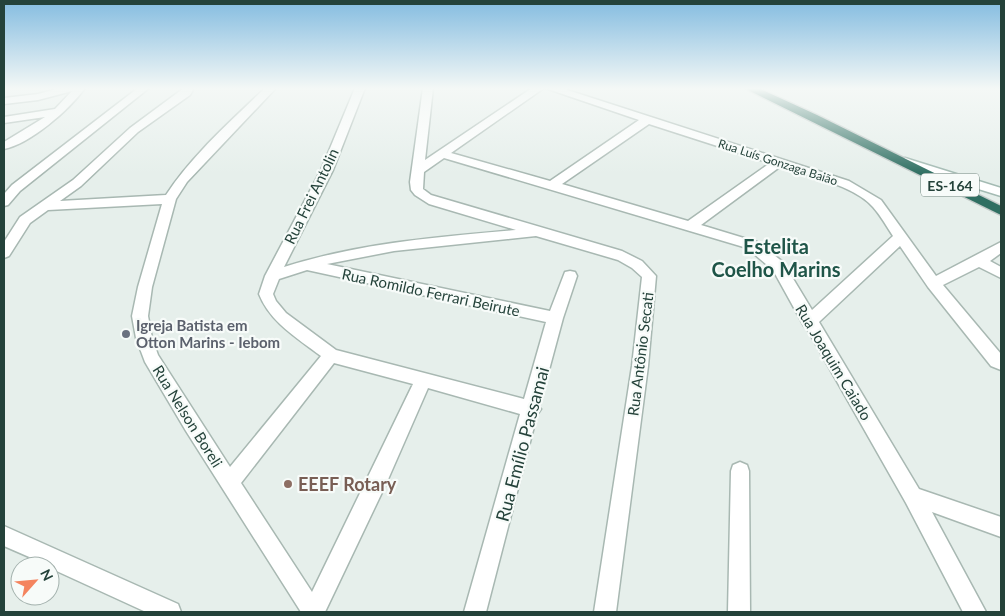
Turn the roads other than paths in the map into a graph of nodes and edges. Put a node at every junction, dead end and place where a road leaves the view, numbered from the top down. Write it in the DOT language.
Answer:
graph roads {
  1 [pos="24,117"];
  2 [pos="52,117"];
  3 [pos="105,117"];
  4 [pos="153,117"];
  5 [pos="241,117"];
  6 [pos="348,117"];
  7 [pos="424,117"];
  8 [pos="497,117"];
  9 [pos="637,117"];
  10 [pos="809,117"];
  11 [pos="4,120"];
  12 [pos="647,120"];
  13 [pos="4,146"];
  14 [pos="443,154"];
  15 [pos="898,159"];
  16 [pos="779,162"];
  17 [pos="418,170"];
  18 [pos="552,185"];
  19 [pos="10,188"];
  20 [pos="1001,192"];
  21 [pos="170,199"];
  22 [pos="4,202"];
  23 [pos="46,206"];
  24 [pos="1001,211"];
  25 [pos="691,226"];
  26 [pos="540,232"];
  27 [pos="901,237"];
  28 [pos="1001,247"];
  29 [pos="4,252"];
  30 [pos="979,261"];
  31 [pos="307,264"];
  32 [pos="1001,273"];
  33 [pos="272,276"];
  34 [pos="570,276"];
  35 [pos="934,283"];
  36 [pos="555,318"];
  37 [pos="809,322"];
  38 [pos="331,356"];
  39 [pos="1001,363"];
  40 [pos="423,381"];
  41 [pos="532,409"];
  42 [pos="740,471"];
  43 [pos="229,483"];
  44 [pos="913,496"];
  45 [pos="1001,527"];
  46 [pos="4,536"];
  47 [pos="170,612"];
  48 [pos="313,612"];
  49 [pos="476,612"];
  50 [pos="605,612"];
  51 [pos="739,612"];
  52 [pos="975,612"];
  1 -- 11 [label="street"];
  2 -- 13 [label="street"];
  3 -- 19 [label="street"];
  4 -- 23 [label="street"];
  5 -- 21 [label="street, Rua Nelson Boreli"];
  6 -- 33 [label="street, Rua Frei Antolin"];
  7 -- 17 [label="street"];
  8 -- 14 [label="street"];
  9 -- 12 [label="street, Rua Luís Gonzaga Baião"];
  10 -- 15 [label="highway, ES-164"];
  12 -- 16 [label="street, Rua Luís Gonzaga Baião"];
  12 -- 18 [label="street"];
  14 -- 17 [label="street"];
  14 -- 18 [label="street, Rua Joaquim Caiado"];
  15 -- 20 [label="street"];
  15 -- 24 [label="highway, ES-164"];
  16 -- 25 [label="street"];
  16 -- 27 [label="street, Rua Luís Gonzaga Baião"];
  17 -- 26 [label="street"];
  18 -- 25 [label="street, Rua Joaquim Caiado"];
  19 -- 22 [label="street"];
  21 -- 23 [label="street"];
  21 -- 43 [label="street, Rua Nelson Boreli"];
  23 -- 29 [label="street"];
  25 -- 37 [label="street, Rua Joaquim Caiado"];
  26 -- 31 [label="street, Rua Antônio Secati"];
  26 -- 50 [label="street, Rua Antônio Secati"];
  27 -- 35 [label="street, Rua Luís Gonzaga Baião"];
  27 -- 37 [label="street"];
  28 -- 30 [label="street"];
  30 -- 32 [label="street"];
  30 -- 35 [label="street"];
  31 -- 33 [label="street, Rua Antônio Secati"];
  31 -- 36 [label="street, Rua Romildo Ferrari Beirute"];
  33 -- 38 [label="street, Rua Frei Antolin"];
  34 -- 36 [label="street, Rua Emílio Passamai"];
  35 -- 39 [label="street, Rua Luís Gonzaga Baião"];
  36 -- 41 [label="street, Rua Emílio Passamai"];
  37 -- 44 [label="street, Rua Joaquim Caiado"];
  38 -- 40 [label="street"];
  38 -- 43 [label="street"];
  40 -- 41 [label="street"];
  40 -- 48 [label="street"];
  41 -- 49 [label="street, Rua Emílio Passamai"];
  42 -- 51 [label="street"];
  43 -- 48 [label="street, Rua Nelson Boreli"];
  44 -- 45 [label="street"];
  44 -- 52 [label="street, Rua Joaquim Caiado"];
  46 -- 47 [label="street"];
}
